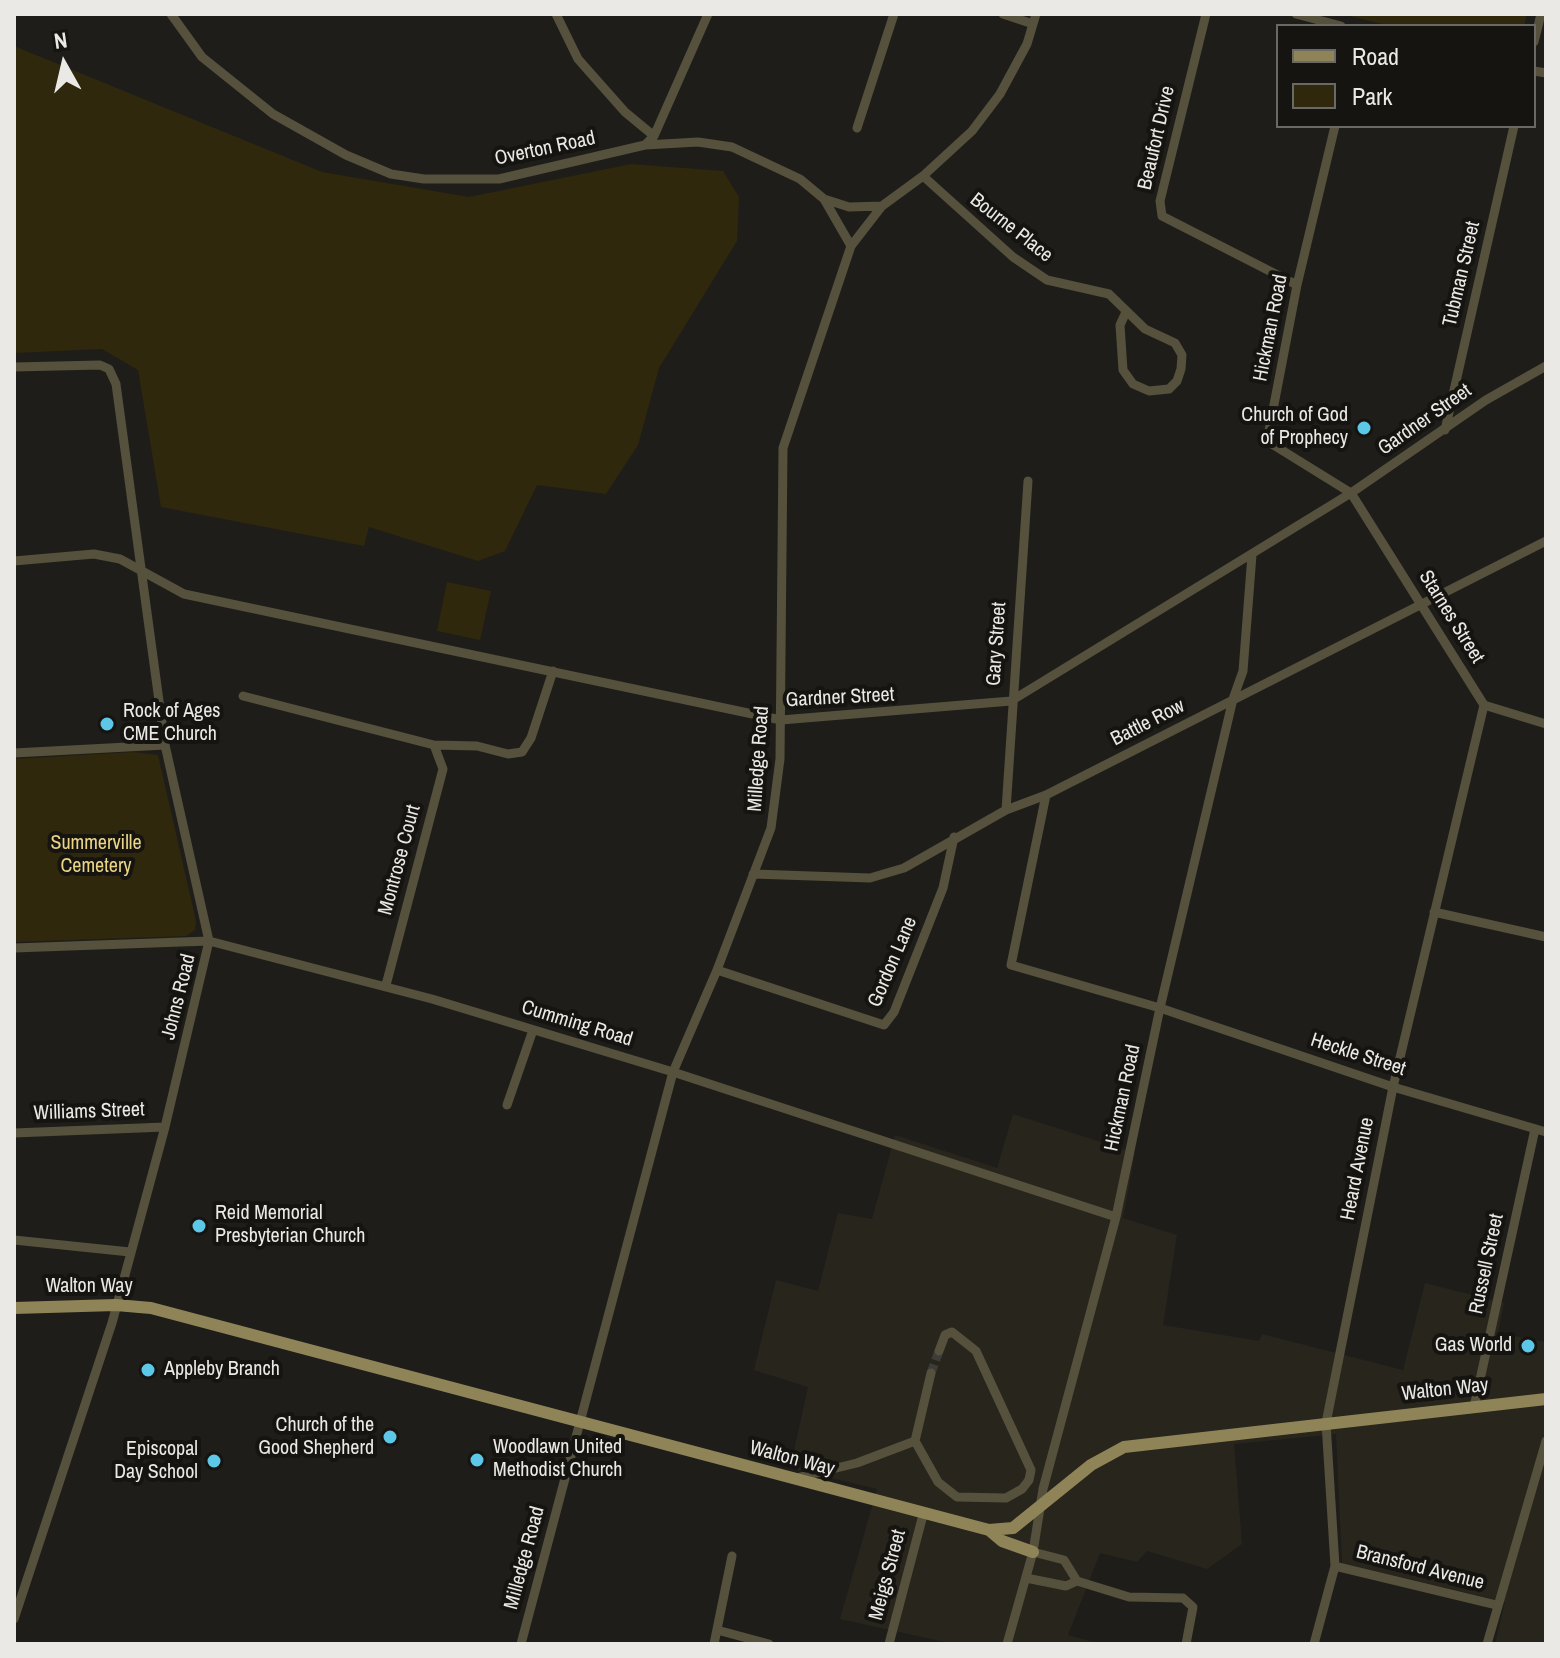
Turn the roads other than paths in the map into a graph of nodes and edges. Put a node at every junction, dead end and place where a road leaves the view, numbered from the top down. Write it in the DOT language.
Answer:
graph roads {
  1 [pos="171,14"];
  2 [pos="556,14"];
  3 [pos="708,14"];
  4 [pos="894,14"];
  5 [pos="1003,14"];
  6 [pos="1206,14"];
  7 [pos="1296,14"];
  8 [pos="1541,14"];
  9 [pos="1035,19"];
  10 [pos="1334,24"];
  11 [pos="1536,34"];
  12 [pos="857,128"];
  13 [pos="1335,128"];
  14 [pos="1514,128"];
  15 [pos="654,136"];
  16 [pos="645,145"];
  17 [pos="923,176"];
  18 [pos="824,199"];
  19 [pos="882,206"];
  20 [pos="851,246"];
  21 [pos="1297,285"];
  22 [pos="1126,312"];
  23 [pos="1546,366"];
  24 [pos="14,367"];
  25 [pos="1445,430"];
  26 [pos="1028,481"];
  27 [pos="1351,493"];
  28 [pos="1546,541"];
  29 [pos="1252,555"];
  30 [pos="14,561"];
  31 [pos="140,568"];
  32 [pos="1424,605"];
  33 [pos="553,671"];
  34 [pos="243,696"];
  35 [pos="1233,699"];
  36 [pos="1011,701"];
  37 [pos="1484,705"];
  38 [pos="781,720"];
  39 [pos="1546,724"];
  40 [pos="165,745"];
  41 [pos="434,745"];
  42 [pos="14,753"];
  43 [pos="1046,795"];
  44 [pos="1006,810"];
  45 [pos="954,837"];
  46 [pos="753,874"];
  47 [pos="1434,912"];
  48 [pos="1546,937"];
  49 [pos="209,941"];
  50 [pos="14,948"];
  51 [pos="717,970"];
  52 [pos="386,985"];
  53 [pos="1160,1008"];
  54 [pos="533,1030"];
  55 [pos="673,1072"];
  56 [pos="1393,1087"];
  57 [pos="507,1105"];
  58 [pos="165,1127"];
  59 [pos="1541,1130"];
  60 [pos="14,1133"];
  61 [pos="1116,1217"];
  62 [pos="14,1240"];
  63 [pos="130,1252"];
  64 [pos="116,1305"];
  65 [pos="14,1308"];
  66 [pos="939,1351"];
  67 [pos="931,1373"];
  68 [pos="1546,1399"];
  69 [pos="1474,1407"];
  70 [pos="581,1423"];
  71 [pos="1326,1423"];
  72 [pos="915,1441"];
  73 [pos="1546,1441"];
  74 [pos="793,1480"];
  75 [pos="1029,1480"];
  76 [pos="1043,1489"];
  77 [pos="1040,1507"];
  78 [pos="923,1515"];
  79 [pos="989,1530"];
  80 [pos="1033,1552"];
  81 [pos="732,1556"];
  82 [pos="1335,1566"];
  83 [pos="1026,1578"];
  84 [pos="1077,1581"];
  85 [pos="1497,1605"];
  86 [pos="14,1619"];
  87 [pos="717,1630"];
  88 [pos="521,1644"];
  89 [pos="714,1644"];
  90 [pos="769,1644"];
  91 [pos="889,1644"];
  92 [pos="1007,1644"];
  93 [pos="1186,1644"];
  94 [pos="1314,1644"];
  95 [pos="1487,1644"];
  1 -- 16 [label="street, Overton Road"];
  2 -- 15 [label="street"];
  3 -- 15 [label="street"];
  4 -- 12 [label="street"];
  5 -- 9 [label="street"];
  6 -- 21 [label="street, Beaufort Drive"];
  7 -- 10 [label="street"];
  8 -- 11 [label="street"];
  9 -- 17 [label="street, Milledge Road"];
  13 -- 21 [label="street, Hickman Road"];
  14 -- 25 [label="street, Tubman Street"];
  15 -- 16 [label="street"];
  16 -- 18 [label="street, Overton Road"];
  17 -- 19 [label="street, Milledge Road"];
  17 -- 22 [label="street, Bourne Place"];
  18 -- 19 [label="street, Overton Road"];
  18 -- 20 [label="street, Overton Road"];
  19 -- 20 [label="street, Milledge Road"];
  20 -- 38 [label="street, Milledge Road"];
  21 -- 27 [label="street, Hickman Road"];
  22 -- 22 [label="street, Bourne Place"];
  23 -- 25 [label="street, Gardner Street"];
  24 -- 31 [label="street, Johns Road"];
  25 -- 27 [label="street, Gardner Street"];
  26 -- 36 [label="street, Gary Street"];
  27 -- 29 [label="street, Gardner Street"];
  27 -- 32 [label="street, Starnes Street"];
  28 -- 32 [label="street, Battle Row"];
  29 -- 35 [label="street, Hickman Road"];
  29 -- 36 [label="street, Gardner Street"];
  30 -- 31 [label="street, Gardner Street"];
  31 -- 33 [label="street, Gardner Street"];
  31 -- 40 [label="street, Johns Road"];
  32 -- 35 [label="street, Battle Row"];
  32 -- 37 [label="street, Starnes Street"];
  33 -- 38 [label="street, Gardner Street"];
  33 -- 41 [label="street"];
  34 -- 41 [label="street"];
  35 -- 43 [label="street, Battle Row"];
  35 -- 53 [label="street, Hickman Road"];
  36 -- 38 [label="street, Gardner Street"];
  36 -- 44 [label="street, Gary Street"];
  37 -- 39 [label="street"];
  37 -- 47 [label="street, Heard Avenue"];
  38 -- 46 [label="street, Milledge Road"];
  40 -- 42 [label="street"];
  40 -- 49 [label="street, Johns Road"];
  41 -- 52 [label="street, Montrose Court"];
  43 -- 44 [label="street, Battle Row"];
  43 -- 53 [label="street"];
  44 -- 45 [label="street, Battle Row"];
  45 -- 46 [label="street, Battle Row"];
  45 -- 51 [label="street, Gordon Lane"];
  46 -- 51 [label="street, Milledge Road"];
  47 -- 48 [label="street"];
  47 -- 56 [label="street, Heard Avenue"];
  49 -- 50 [label="street, Cumming Road"];
  49 -- 52 [label="street, Cumming Road"];
  49 -- 58 [label="street, Johns Road"];
  51 -- 55 [label="street, Milledge Road"];
  52 -- 54 [label="street, Cumming Road"];
  53 -- 56 [label="street, Heckle Street"];
  53 -- 61 [label="street, Hickman Road"];
  54 -- 55 [label="street, Cumming Road"];
  54 -- 57 [label="street"];
  55 -- 61 [label="street, Cumming Road"];
  55 -- 70 [label="street, Milledge Road"];
  56 -- 59 [label="street, Heckle Street"];
  56 -- 71 [label="street, Heard Avenue"];
  58 -- 60 [label="street, Williams Street"];
  58 -- 63 [label="street, Johns Road"];
  59 -- 69 [label="street, Russell Street"];
  61 -- 76 [label="street, Hickman Road"];
  62 -- 63 [label="street"];
  63 -- 64 [label="street, Johns Road"];
  64 -- 65 [label="main road, Walton Way"];
  64 -- 70 [label="main road, Walton Way"];
  64 -- 86 [label="street, Johns Road"];
  66 -- 75 [label="street"];
  67 -- 72 [label="street"];
  68 -- 69 [label="main road, Walton Way"];
  69 -- 71 [label="main road, Walton Way"];
  70 -- 74 [label="main road, Walton Way"];
  70 -- 88 [label="street, Milledge Road"];
  71 -- 77 [label="main road, Walton Way"];
  71 -- 82 [label="street, Heard Avenue"];
  72 -- 74 [label="street"];
  72 -- 75 [label="street"];
  73 -- 85 [label="street"];
  74 -- 78 [label="main road, Walton Way"];
  75 -- 76 [label="street"];
  76 -- 77 [label="street, Hickman Road"];
  77 -- 79 [label="main road, Walton Way"];
  77 -- 80 [label="street, Hickman Road"];
  78 -- 79 [label="main road, Walton Way"];
  78 -- 91 [label="street, Meigs Street"];
  79 -- 80 [label="main road"];
  80 -- 83 [label="street, Hickman Road"];
  80 -- 84 [label="street"];
  81 -- 87 [label="street"];
  82 -- 85 [label="street, Bransford Avenue"];
  82 -- 94 [label="street, Heard Avenue"];
  83 -- 84 [label="street"];
  83 -- 92 [label="street, Hickman Road"];
  84 -- 93 [label="street"];
  85 -- 95 [label="street"];
  87 -- 89 [label="street"];
  87 -- 90 [label="street"];
}
